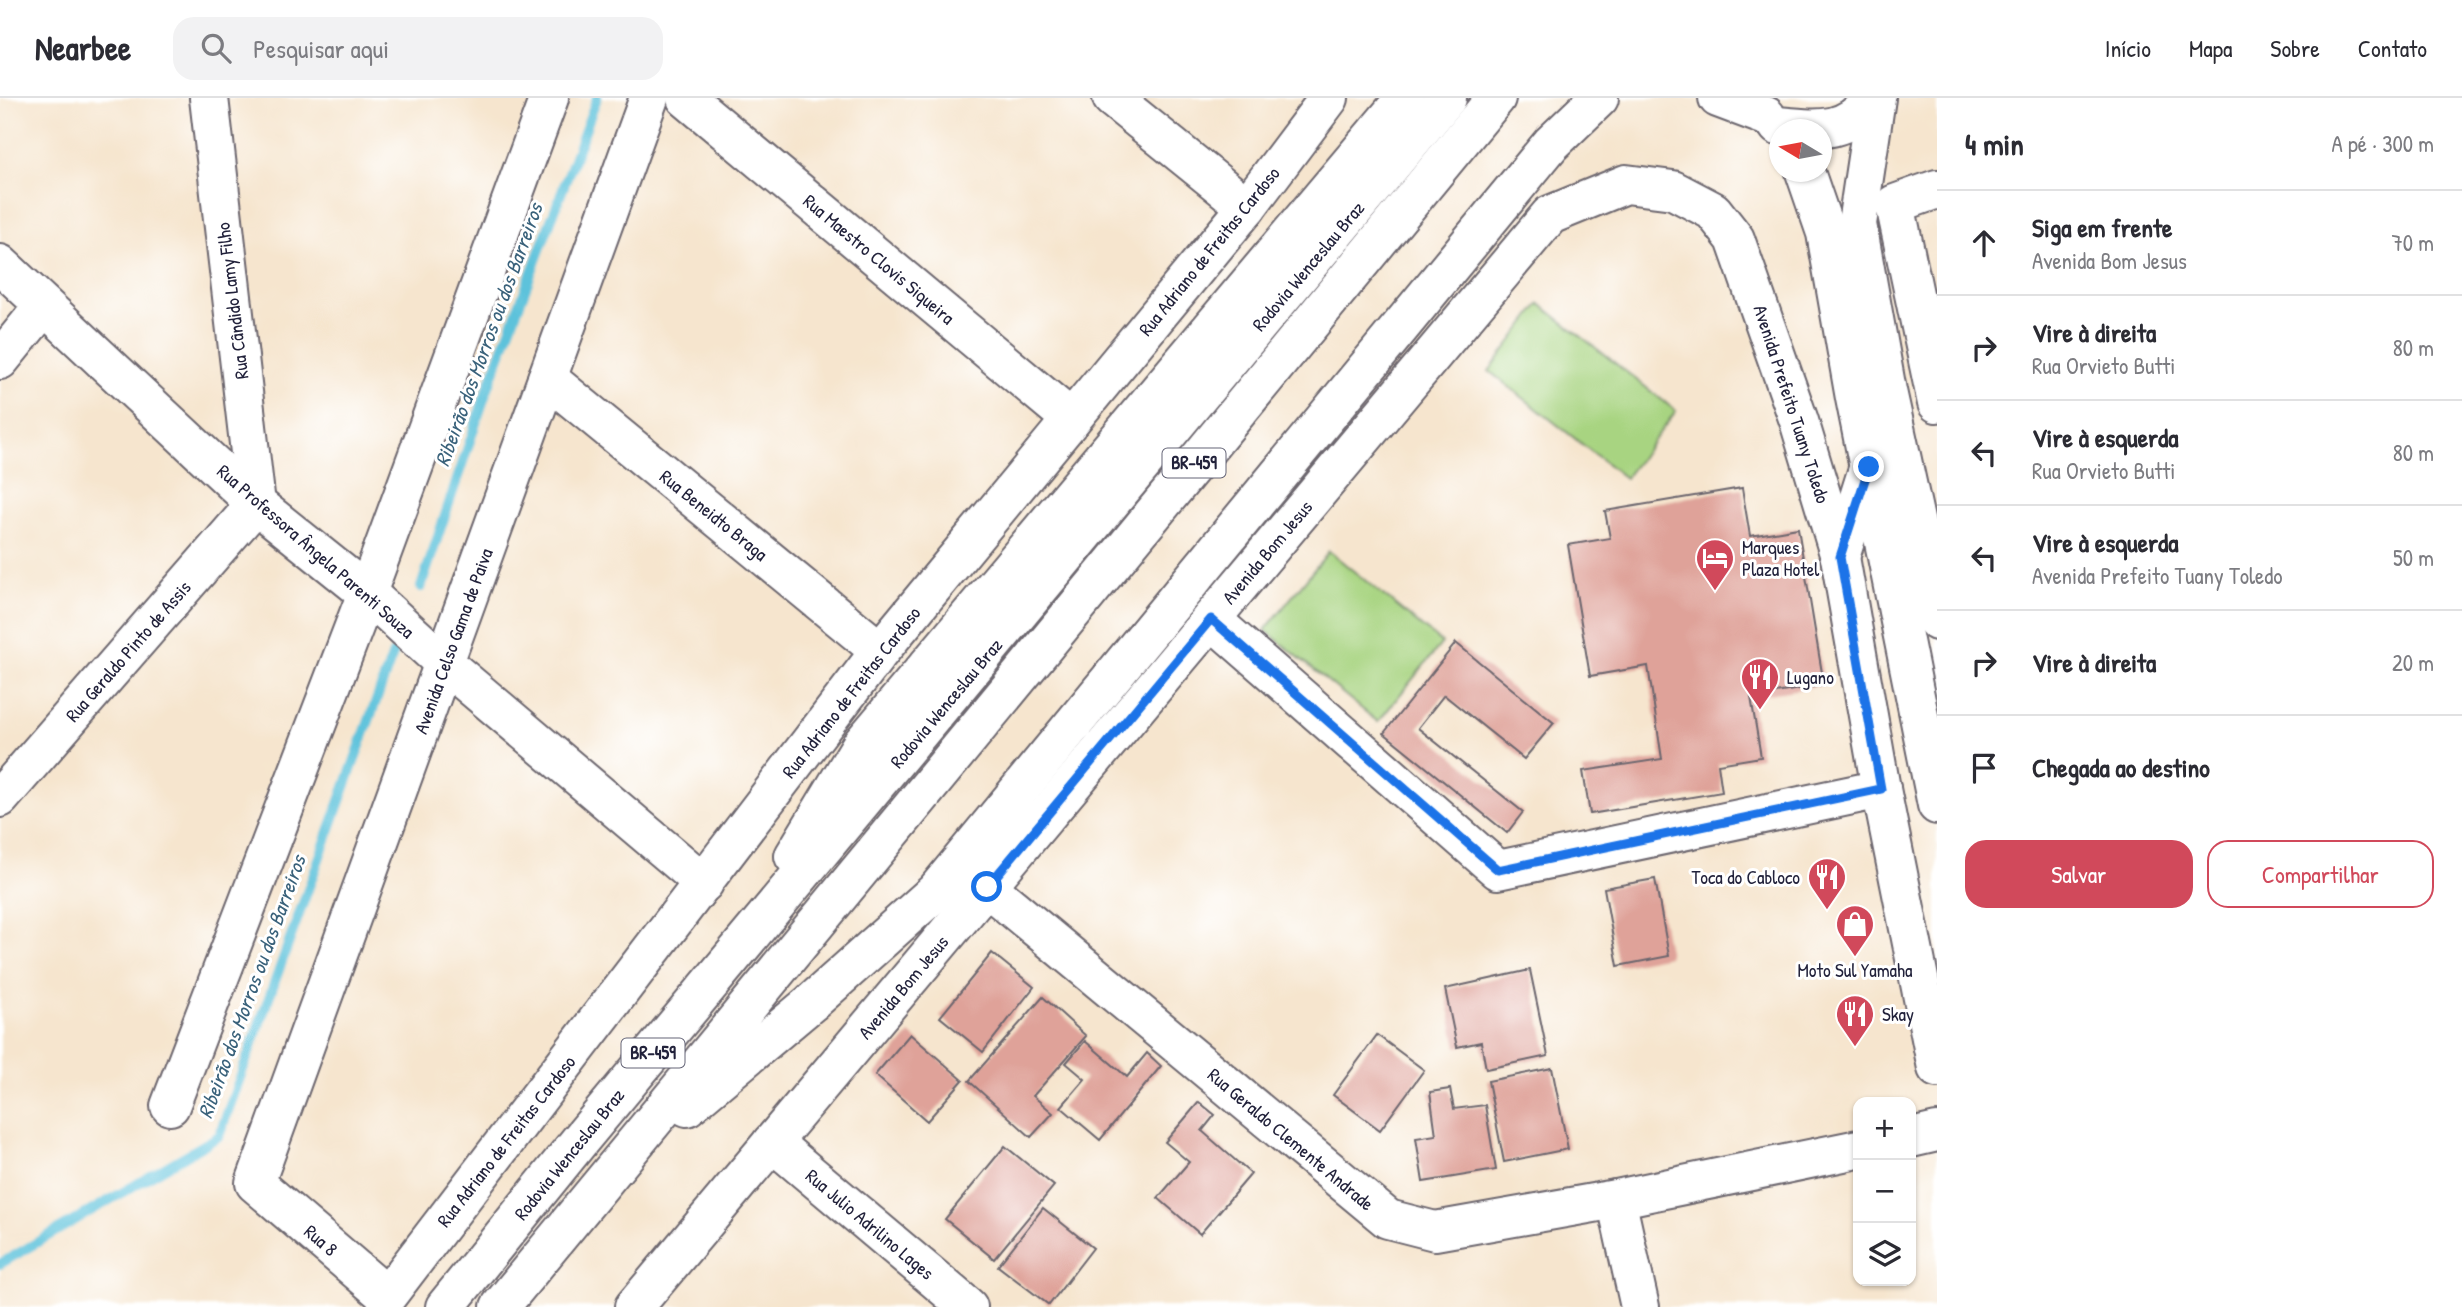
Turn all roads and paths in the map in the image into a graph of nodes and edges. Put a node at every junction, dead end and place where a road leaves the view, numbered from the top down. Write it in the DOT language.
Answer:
graph roads {
  1 [pos="209,98"];
  2 [pos="549,98"];
  3 [pos="649,98"];
  4 [pos="686,98"];
  5 [pos="1112,98"];
  6 [pos="1329,98"];
  7 [pos="1405,98"];
  8 [pos="1447,98"];
  9 [pos="1496,98"];
  10 [pos="1599,98"];
  11 [pos="1718,98"];
  12 [pos="1875,98"];
  13 [pos="1769,117"];
  14 [pos="1808,182"];
  15 [pos="1626,184"];
  16 [pos="1937,190"];
  17 [pos="1247,207"];
  18 [pos="0,264"];
  19 [pos="44,306"];
  20 [pos="0,360"];
  21 [pos="547,378"];
  22 [pos="1871,395"];
  23 [pos="1937,402"];
  24 [pos="1071,419"];
  25 [pos="1869,467"];
  26 [pos="1910,491"];
  27 [pos="256,504"];
  28 [pos="1937,532"];
  29 [pos="1840,557"];
  30 [pos="367,593"];
  31 [pos="1211,619"];
  32 [pos="1937,621"];
  33 [pos="880,651"];
  34 [pos="445,664"];
  35 [pos="1881,789"];
  36 [pos="0,798"];
  37 [pos="1937,805"];
  38 [pos="704,883"];
  39 [pos="987,887"];
  40 [pos="1937,1068"];
  41 [pos="170,1106"];
  42 [pos="1937,1132"];
  43 [pos="1916,1137"];
  44 [pos="581,1139"];
  45 [pos="772,1142"];
  46 [pos="1853,1150"];
  47 [pos="615,1167"];
  48 [pos="256,1183"];
  49 [pos="1616,1199"];
  50 [pos="387,1296"];
  51 [pos="445,1307"];
  52 [pos="500,1307"];
  53 [pos="634,1307"];
  54 [pos="968,1307"];
  55 [pos="1640,1307"];
  1 -- 27 [label="street, Rua Cândido Lamy Filho"];
  2 -- 30 [label="street"];
  3 -- 21 [label="street, Avenida Celso Gama de Paiva"];
  4 -- 24 [label="street, Rua Maestro Clovis Siqueira"];
  5 -- 17 [label="street"];
  6 -- 17 [label="street, Rua Adriano de Freitas Cardoso"];
  7 -- 44 [label="street"];
  8 -- 44 [label="street, Rodovia Wenceslau Braz / BR-459"];
  9 -- 47 [label="street, Rodovia Wenceslau Braz / BR-459"];
  10 -- 47 [label="street"];
  11 -- 13 [label="street"];
  12 -- 13 [label="street"];
  12 -- 22 [label="street"];
  14 -- 22 [label="street"];
  15 -- 29 [label="street, Avenida Prefeito Tuany Toledo"];
  15 -- 31 [label="street, Avenida Bom Jesus"];
  16 -- 23 [label="street"];
  17 -- 24 [label="street, Rua Adriano de Freitas Cardoso"];
  18 -- 19 [label="street, Rua Professora Ângela Parenti Souza"];
  19 -- 20 [label="street"];
  19 -- 27 [label="street, Rua Professora Ângela Parenti Souza"];
  21 -- 33 [label="street, Rua Beneidto Braga"];
  21 -- 34 [label="street, Avenida Celso Gama de Paiva"];
  22 -- 25 [label="street"];
  22 -- 26 [label="street"];
  24 -- 33 [label="street, Rua Adriano de Freitas Cardoso"];
  25 -- 29 [label="street"];
  25 -- 37 [label="street"];
  26 -- 28 [label="street"];
  26 -- 32 [label="street"];
  27 -- 30 [label="street, Rua Professora Ângela Parenti Souza"];
  27 -- 36 [label="street, Rua Geraldo Pinto de Assis"];
  29 -- 35 [label="street, Avenida Prefeito Tuany Toledo"];
  30 -- 34 [label="street, Rua Professora Ângela Parenti Souza"];
  30 -- 41 [label="street"];
  31 -- 35 [label="street"];
  31 -- 39 [label="street, Avenida Bom Jesus"];
  33 -- 38 [label="street, Rua Adriano de Freitas Cardoso"];
  34 -- 38 [label="street, Rua Professora Ângela Parenti Souza"];
  34 -- 48 [label="street, Avenida Celso Gama de Paiva"];
  35 -- 40 [label="street, Avenida Prefeito Tuany Toledo"];
  38 -- 50 [label="street, Rua Adriano de Freitas Cardoso"];
  39 -- 45 [label="street, Avenida Bom Jesus"];
  39 -- 49 [label="street, Rua Geraldo Clemente Andrade"];
  42 -- 43 [label="street"];
  44 -- 51 [label="street, Rodovia Wenceslau Braz / BR-459"];
  45 -- 53 [label="street, Avenida Bom Jesus"];
  45 -- 54 [label="street, Rua Julio Adrilino Lages"];
  46 -- 49 [label="street, Rua Geraldo Clemente Andrade"];
  47 -- 52 [label="street, Rodovia Wenceslau Braz / BR-459"];
  48 -- 50 [label="street, Rua 8"];
  49 -- 55 [label="street"];
}
